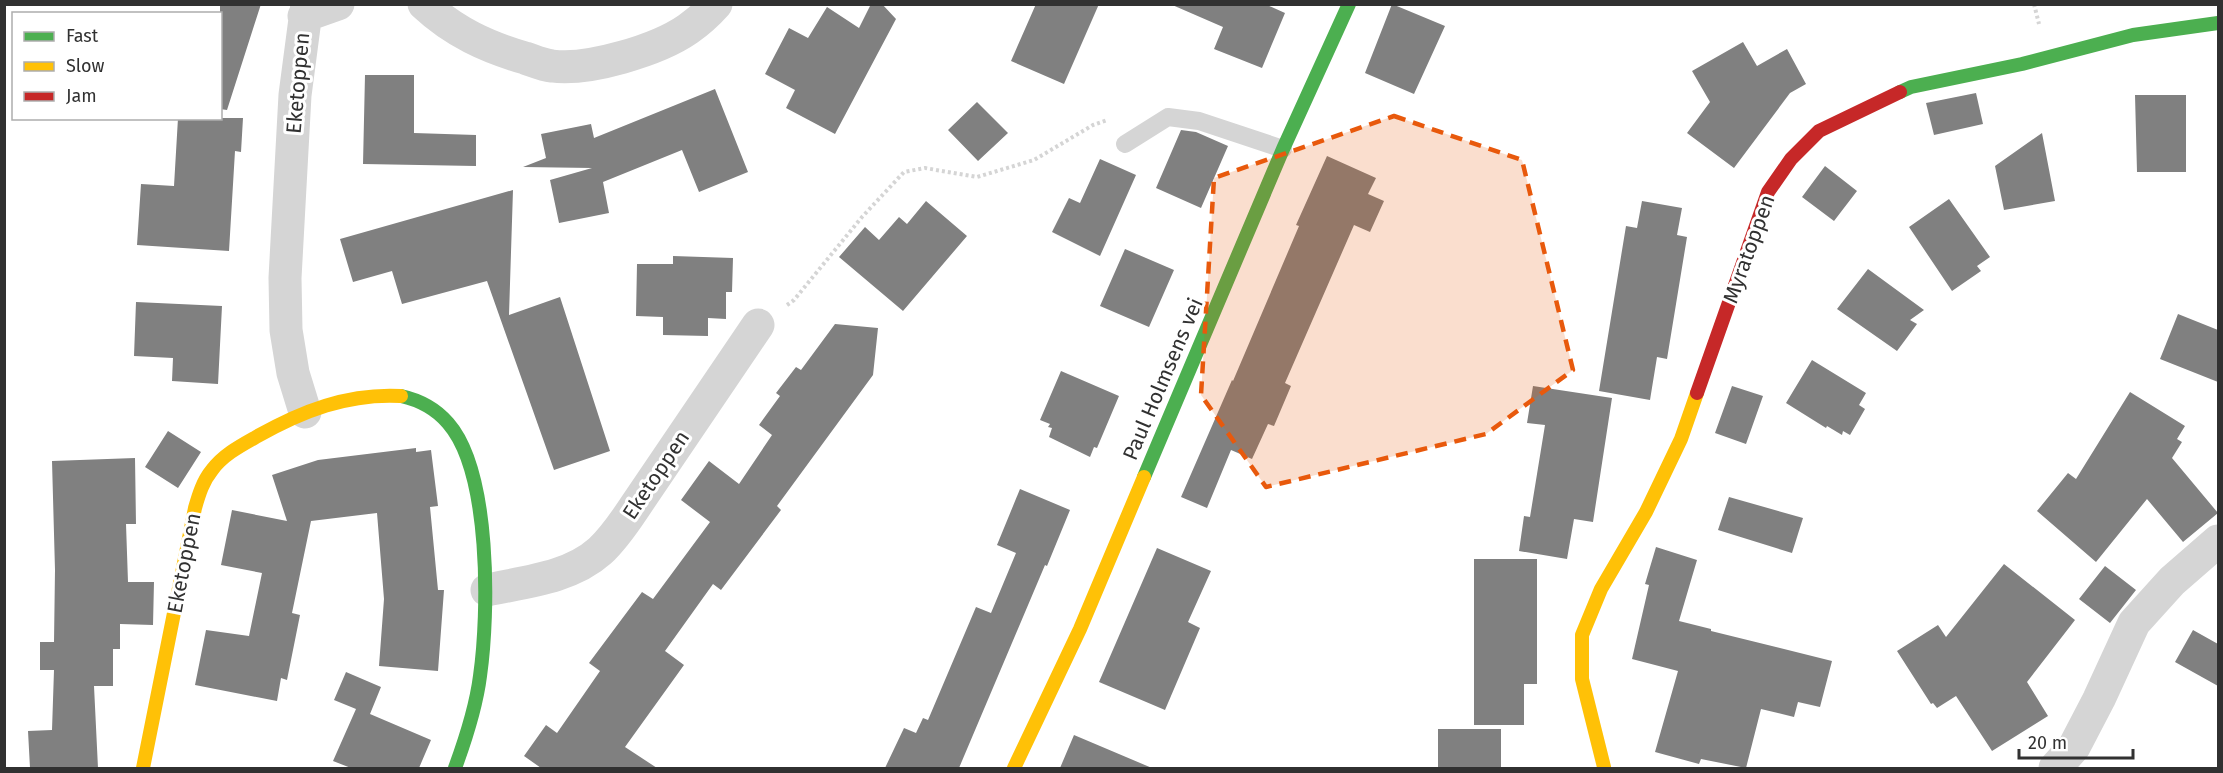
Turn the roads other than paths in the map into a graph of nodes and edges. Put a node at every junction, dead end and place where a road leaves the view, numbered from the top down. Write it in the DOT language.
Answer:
graph roads {
  1 [pos="338,4"];
  2 [pos="424,4"];
  3 [pos="716,4"];
  4 [pos="1349,4"];
  5 [pos="305,10"];
  6 [pos="2218,23"];
  7 [pos="1125,144"];
  8 [pos="1283,149"];
  9 [pos="758,325"];
  10 [pos="305,412"];
  11 [pos="2218,541"];
  12 [pos="486,590"];
  13 [pos="143,768"];
  14 [pos="456,768"];
  15 [pos="1014,768"];
  16 [pos="1605,768"];
  17 [pos="2055,768"];
  1 -- 5 [label="street"];
  2 -- 3 [label="street"];
  4 -- 8 [label="street, Paul Holmsens vei"];
  5 -- 10 [label="street, Eketoppen"];
  6 -- 16 [label="street, Myratoppen"];
  7 -- 8 [label="lane"];
  8 -- 15 [label="street, Paul Holmsens vei"];
  9 -- 12 [label="street, Eketoppen"];
  10 -- 12 [label="street, Eketoppen"];
  10 -- 13 [label="street, Eketoppen"];
  11 -- 17 [label="street"];
  12 -- 14 [label="street, Eketoppen"];
}
